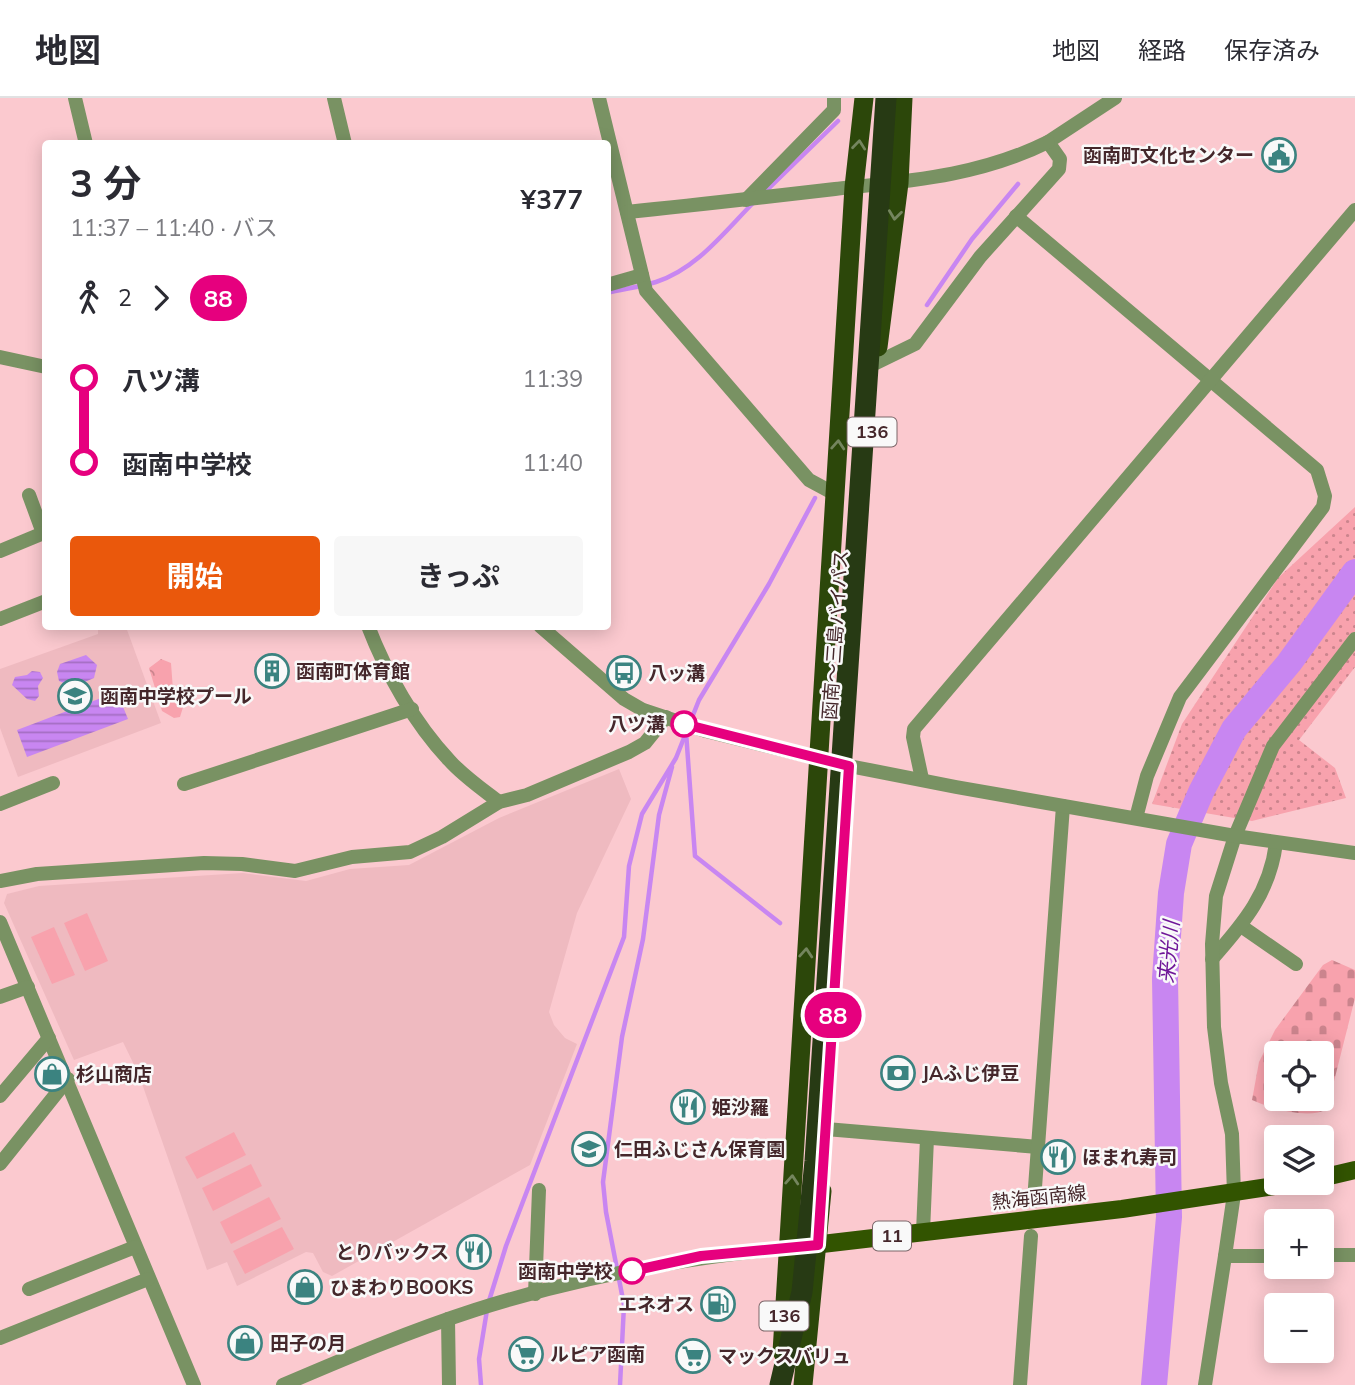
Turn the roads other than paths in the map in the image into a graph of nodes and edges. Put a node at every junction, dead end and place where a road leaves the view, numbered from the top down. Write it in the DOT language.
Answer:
graph roads {
  1 [pos="75,98"];
  2 [pos="334,98"];
  3 [pos="599,98"];
  4 [pos="834,98"];
  5 [pos="864,98"];
  6 [pos="886,98"];
  7 [pos="903,98"];
  8 [pos="1115,98"];
  9 [pos="85,140"];
  10 [pos="344,140"];
  11 [pos="610,140"];
  12 [pos="1048,142"];
  13 [pos="611,145"];
  14 [pos="899,183"];
  15 [pos="854,187"];
  16 [pos="746,200"];
  17 [pos="1355,210"];
  18 [pos="628,212"];
  19 [pos="1016,215"];
  20 [pos="644,281"];
  21 [pos="611,285"];
  22 [pos="0,357"];
  23 [pos="876,363"];
  24 [pos="42,366"];
  25 [pos="1209,380"];
  26 [pos="835,494"];
  27 [pos="29,495"];
  28 [pos="42,527"];
  29 [pos="42,533"];
  30 [pos="0,551"];
  31 [pos="42,603"];
  32 [pos="0,619"];
  33 [pos="370,630"];
  34 [pos="545,630"];
  35 [pos="1355,639"];
  36 [pos="412,709"];
  37 [pos="672,719"];
  38 [pos="818,758"];
  39 [pos="849,766"];
  40 [pos="922,779"];
  41 [pos="53,783"];
  42 [pos="184,784"];
  43 [pos="499,802"];
  44 [pos="0,804"];
  45 [pos="1063,806"];
  46 [pos="1142,819"];
  47 [pos="1231,835"];
  48 [pos="1276,843"];
  49 [pos="1355,853"];
  50 [pos="0,881"];
  51 [pos="0,922"];
  52 [pos="1241,926"];
  53 [pos="1212,959"];
  54 [pos="1296,964"];
  55 [pos="28,987"];
  56 [pos="0,997"];
  57 [pos="49,1038"];
  58 [pos="68,1079"];
  59 [pos="0,1096"];
  60 [pos="826,1129"];
  61 [pos="927,1138"];
  62 [pos="1038,1147"];
  63 [pos="0,1164"];
  64 [pos="1355,1170"];
  65 [pos="1334,1175"];
  66 [pos="1264,1189"];
  67 [pos="539,1191"];
  68 [pos="1229,1195"];
  69 [pos="1034,1201"];
  70 [pos="923,1232"];
  71 [pos="1031,1236"];
  72 [pos="818,1245"];
  73 [pos="135,1247"];
  74 [pos="788,1248"];
  75 [pos="1334,1255"];
  76 [pos="1355,1255"];
  77 [pos="1225,1256"];
  78 [pos="1264,1256"];
  79 [pos="148,1279"];
  80 [pos="29,1289"];
  81 [pos="535,1294"];
  82 [pos="448,1319"];
  83 [pos="0,1338"];
  84 [pos="194,1385"];
  85 [pos="283,1385"];
  86 [pos="449,1385"];
  87 [pos="780,1385"];
  88 [pos="803,1385"];
  89 [pos="1020,1385"];
  90 [pos="1205,1385"];
  1 -- 9 [label="street"];
  2 -- 10 [label="street"];
  3 -- 11 [label="street"];
  4 -- 16 [label="street"];
  15 -- 5 [label="highway, 函南～三島バイパス / 136, one-way"];
  6 -- 87 [label="highway, bridge"];
  7 -- 14 [label="highway, 函南～三島バイパス / 136"];
  8 -- 12 [label="street"];
  12 -- 14 [label="street"];
  12 -- 19 [label="street"];
  13 -- 18 [label="street"];
  14 -- 15 [label="street"];
  14 -- 23 [label="highway, 函南～三島バイパス / 136, one-way"];
  15 -- 16 [label="street"];
  26 -- 15 [label="highway, 函南～三島バイパス / 136, one-way"];
  16 -- 18 [label="street"];
  17 -- 25 [label="street"];
  18 -- 20 [label="street"];
  19 -- 23 [label="street"];
  19 -- 25 [label="street"];
  20 -- 21 [label="street"];
  20 -- 26 [label="street"];
  22 -- 24 [label="street"];
  23 -- 39 [label="highway, 函南～三島バイパス / 136"];
  25 -- 40 [label="street"];
  25 -- 46 [label="street"];
  26 -- 38 [label="highway, 函南～三島バイパス / 136"];
  27 -- 28 [label="street"];
  29 -- 30 [label="street"];
  31 -- 32 [label="street"];
  33 -- 36 [label="street"];
  34 -- 37 [label="street"];
  35 -- 47 [label="street"];
  36 -- 42 [label="street"];
  36 -- 43 [label="street"];
  37 -- 38 [label="street"];
  37 -- 43 [label="street"];
  38 -- 39 [label="street"];
  74 -- 38 [label="highway, 函南～三島バイパス / 136, one-way"];
  39 -- 40 [label="street"];
  39 -- 60 [label="highway, 函南～三島バイパス / 136"];
  40 -- 45 [label="street"];
  41 -- 44 [label="street"];
  43 -- 50 [label="street"];
  45 -- 46 [label="street"];
  45 -- 62 [label="street"];
  46 -- 47 [label="street"];
  47 -- 48 [label="street"];
  47 -- 53 [label="street"];
  48 -- 49 [label="street"];
  48 -- 52 [label="street"];
  51 -- 55 [label="street"];
  52 -- 53 [label="street"];
  52 -- 54 [label="street"];
  53 -- 68 [label="street"];
  55 -- 56 [label="street"];
  55 -- 57 [label="street"];
  57 -- 58 [label="street"];
  57 -- 59 [label="street"];
  58 -- 63 [label="street"];
  58 -- 73 [label="street"];
  60 -- 61 [label="street"];
  60 -- 72 [label="highway, 函南～三島バイパス / 136"];
  61 -- 62 [label="street"];
  61 -- 70 [label="street"];
  62 -- 69 [label="street"];
  64 -- 65 [label="main road"];
  66 -- 68 [label="main road, 熱海函南線 / 11"];
  67 -- 81 [label="street"];
  68 -- 70 [label="main road, 熱海函南線 / 11"];
  68 -- 77 [label="street"];
  70 -- 72 [label="main road, 熱海函南線 / 11"];
  71 -- 89 [label="street"];
  72 -- 74 [label="main road, 熱海函南線 / 11"];
  72 -- 88 [label="highway, 函南～三島バイパス / 136"];
  73 -- 79 [label="street"];
  73 -- 80 [label="street"];
  74 -- 81 [label="street"];
  74 -- 87 [label="highway, 函南～三島バイパス / 136"];
  75 -- 76 [label="street"];
  77 -- 78 [label="street"];
  77 -- 90 [label="street"];
  79 -- 83 [label="street"];
  79 -- 84 [label="street"];
  81 -- 82 [label="street"];
  82 -- 85 [label="street"];
  82 -- 86 [label="street"];
}
